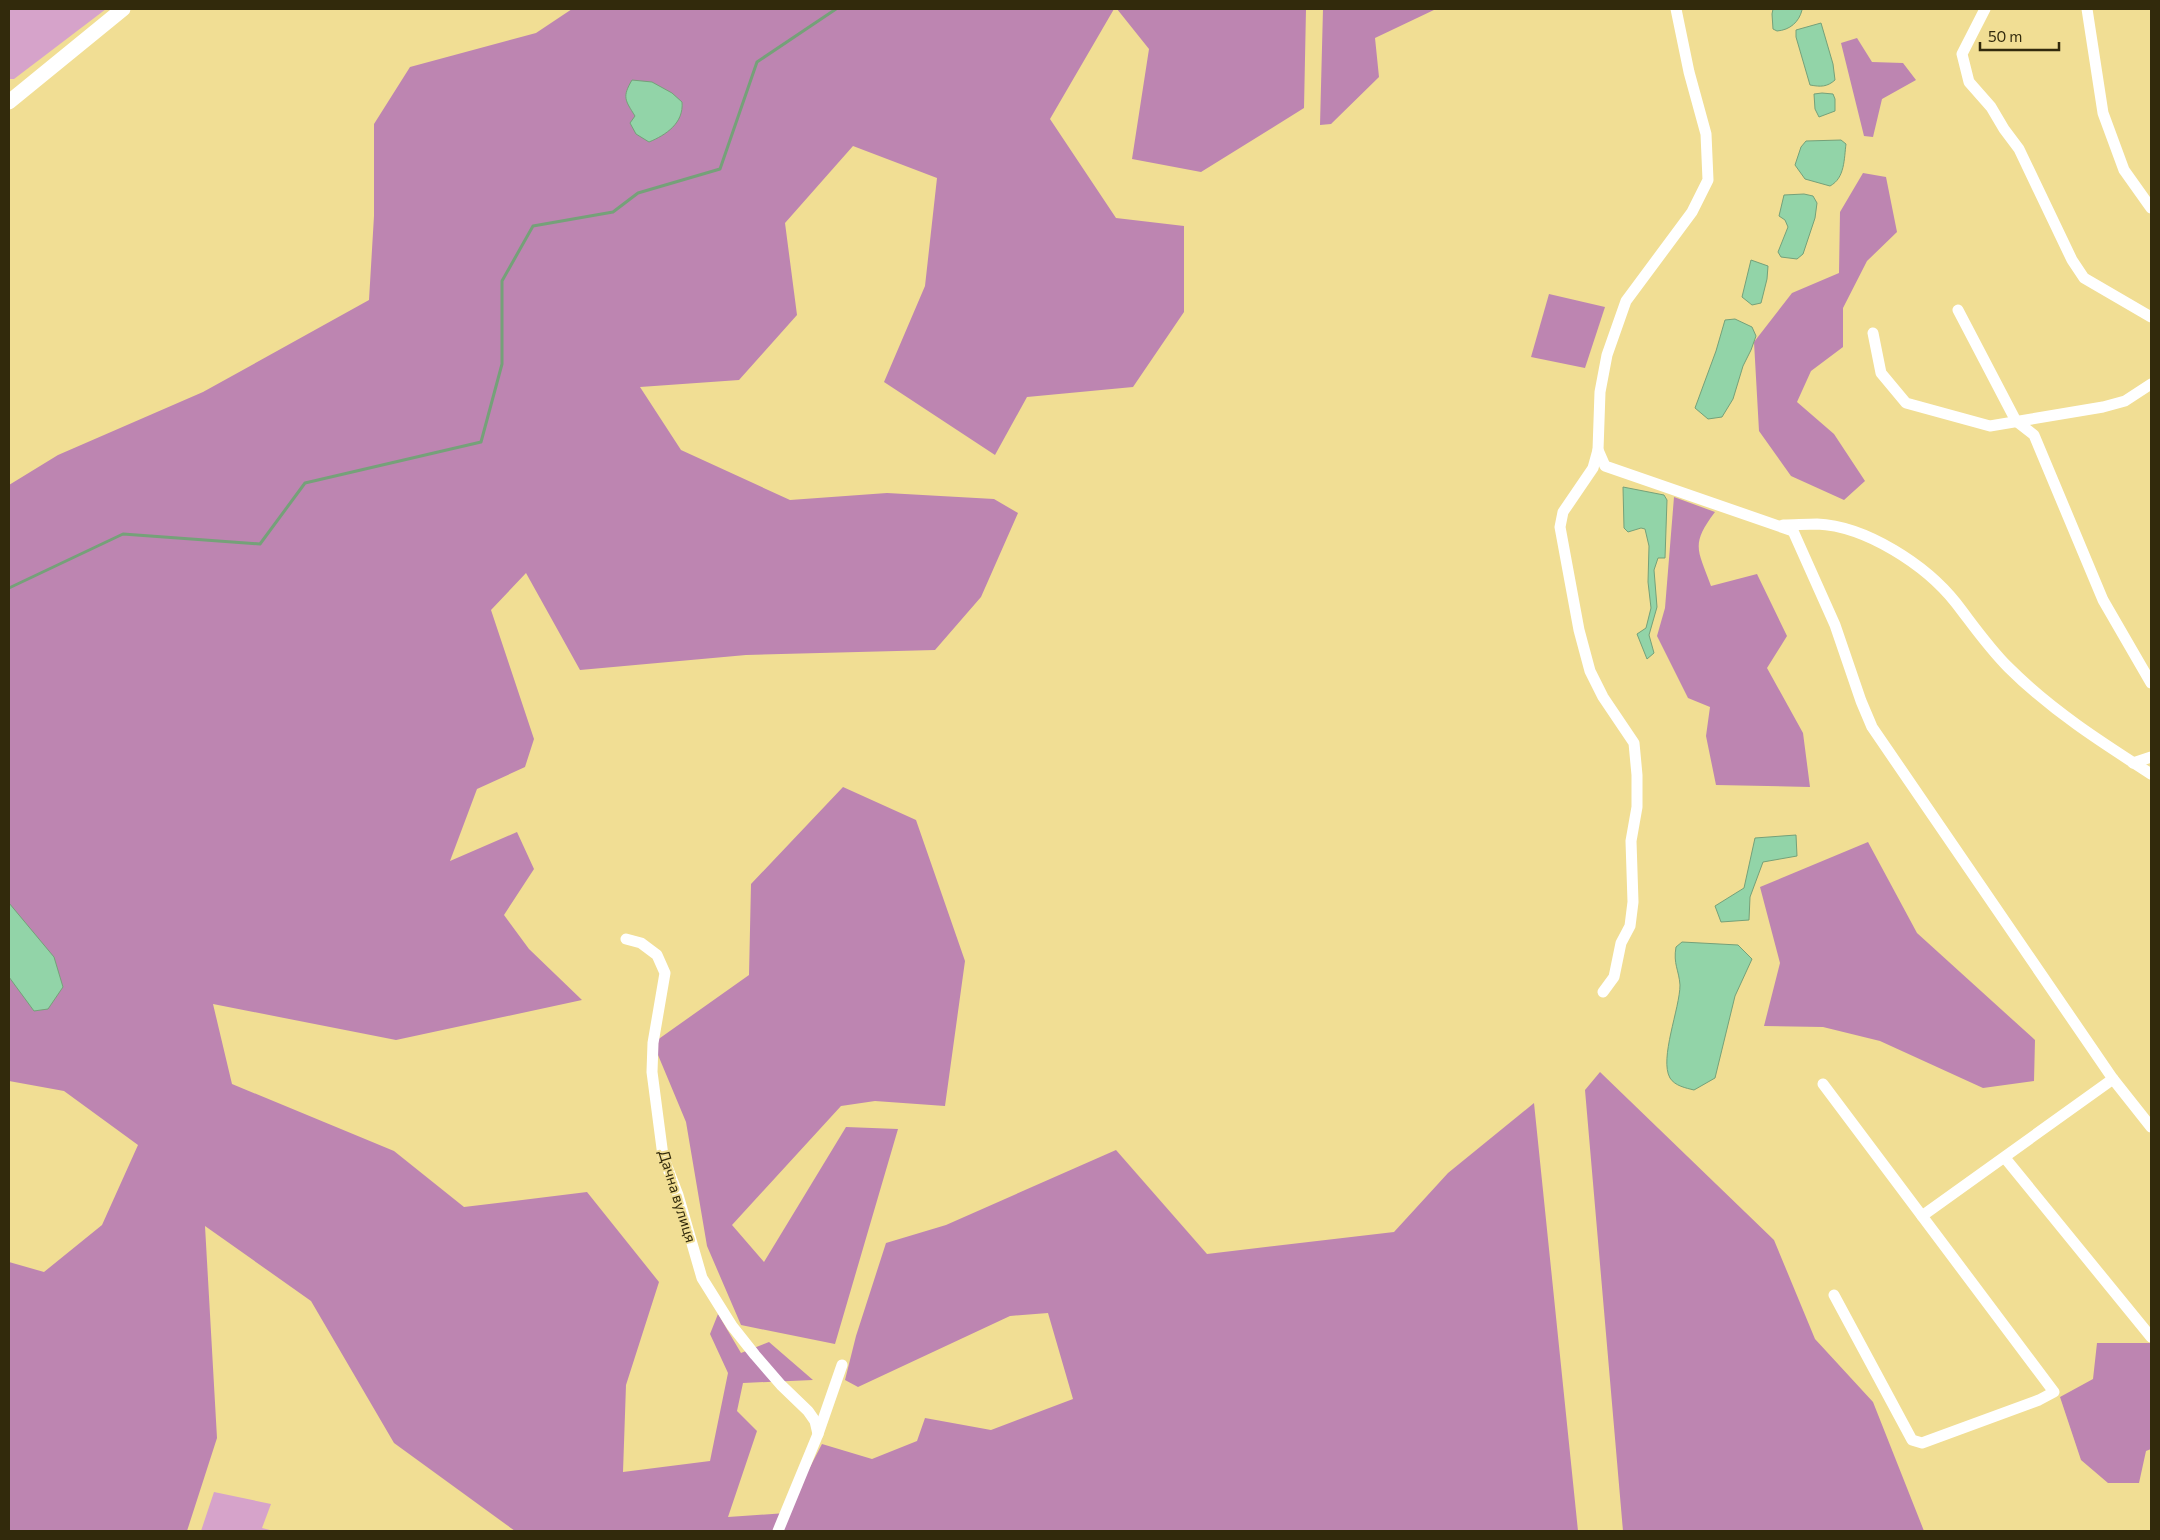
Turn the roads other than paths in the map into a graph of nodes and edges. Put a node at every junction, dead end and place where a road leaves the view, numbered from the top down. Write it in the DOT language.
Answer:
graph roads {
  1 [pos="123,9"];
  2 [pos="1676,9"];
  3 [pos="1985,9"];
  4 [pos="2087,9"];
  5 [pos="9,102"];
  6 [pos="2151,208"];
  7 [pos="1958,310"];
  8 [pos="2151,317"];
  9 [pos="1873,333"];
  10 [pos="2151,384"];
  11 [pos="2016,420"];
  12 [pos="1598,450"];
  13 [pos="1778,525"];
  14 [pos="2151,683"];
  15 [pos="2151,757"];
  16 [pos="2133,763"];
  17 [pos="2151,774"];
  18 [pos="626,939"];
  19 [pos="1603,992"];
  20 [pos="2113,1079"];
  21 [pos="1824,1084"];
  22 [pos="2151,1127"];
  23 [pos="2005,1158"];
  24 [pos="1922,1216"];
  25 [pos="1834,1295"];
  26 [pos="2151,1337"];
  27 [pos="842,1365"];
  28 [pos="818,1434"];
  29 [pos="778,1531"];
  1 -- 5 [label="street"];
  2 -- 12 [label="street"];
  3 -- 8 [label="street"];
  4 -- 6 [label="street"];
  7 -- 11 [label="street"];
  9 -- 11 [label="street"];
  10 -- 11 [label="street"];
  11 -- 14 [label="street"];
  12 -- 13 [label="street"];
  12 -- 19 [label="street"];
  13 -- 16 [label="street"];
  13 -- 20 [label="street"];
  15 -- 16 [label="street"];
  16 -- 17 [label="street"];
  18 -- 28 [label="street, Дачна вулиця"];
  20 -- 22 [label="street"];
  20 -- 23 [label="street"];
  21 -- 24 [label="street"];
  23 -- 24 [label="street"];
  23 -- 26 [label="street"];
  24 -- 25 [label="street"];
  27 -- 28 [label="street"];
  28 -- 29 [label="street"];
}
